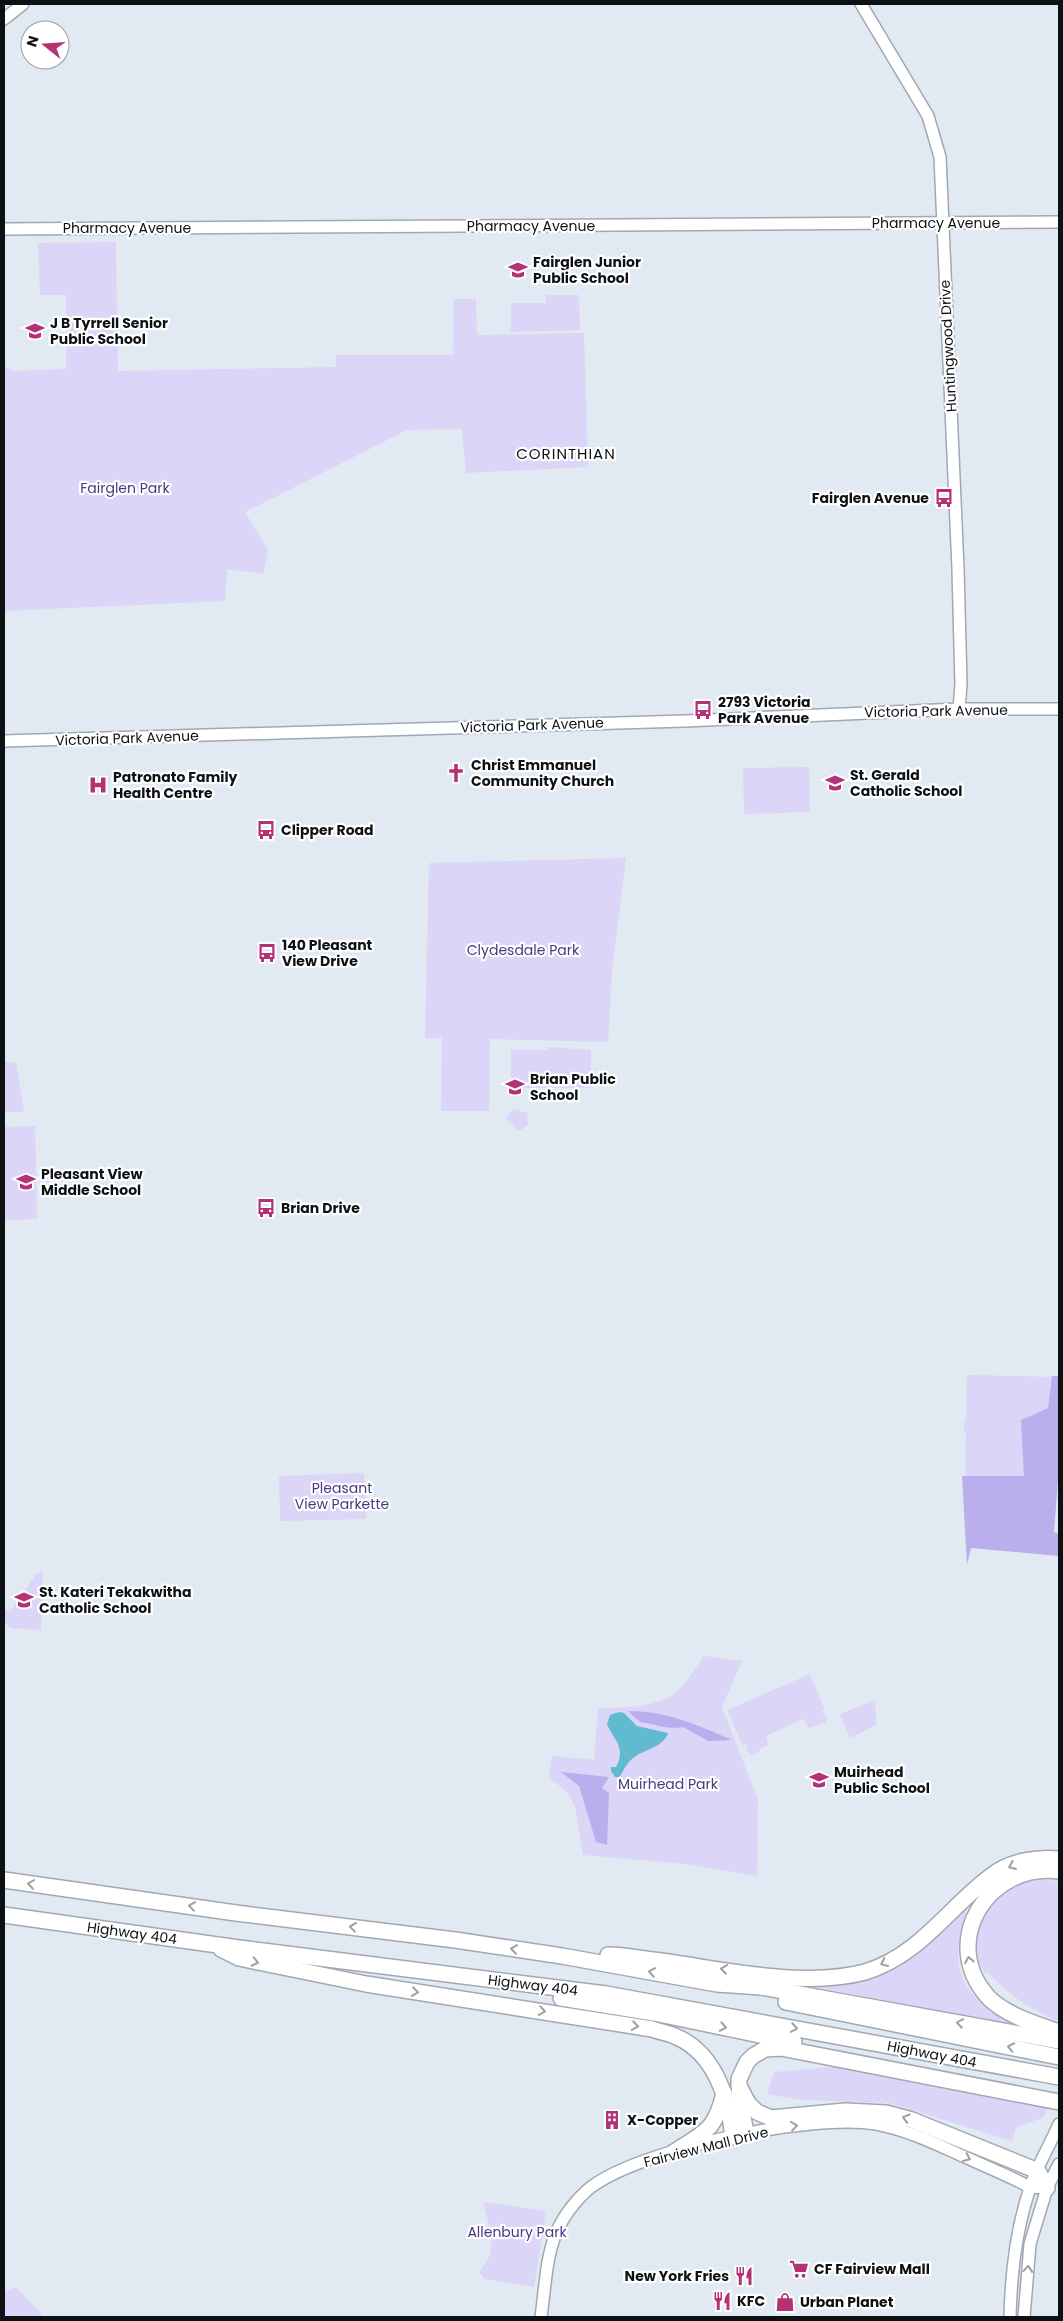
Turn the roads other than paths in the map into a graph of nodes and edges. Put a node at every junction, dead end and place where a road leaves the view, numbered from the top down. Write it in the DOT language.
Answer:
graph roads {
  1 [pos="23,4"];
  2 [pos="861,4"];
  3 [pos="4,19"];
  4 [pos="1059,222"];
  5 [pos="942,223"];
  6 [pos="4,229"];
  7 [pos="958,709"];
  8 [pos="1059,709"];
  9 [pos="4,742"];
  10 [pos="1059,1859"];
  11 [pos="1059,1871"];
  12 [pos="4,1880"];
  13 [pos="4,1915"];
  14 [pos="211,1944"];
  15 [pos="562,1956"];
  16 [pos="452,1974"];
  17 [pos="717,1984"];
  18 [pos="1059,2032"];
  19 [pos="1059,2041"];
  20 [pos="1059,2057"];
  21 [pos="1059,2077"];
  22 [pos="739,2086"];
  23 [pos="724,2093"];
  24 [pos="1059,2096"];
  25 [pos="1059,2102"];
  26 [pos="1059,2124"];
  27 [pos="740,2135"];
  28 [pos="674,2152"];
  29 [pos="1059,2164"];
  30 [pos="1038,2170"];
  31 [pos="1030,2187"];
  32 [pos="1047,2188"];
  33 [pos="541,2317"];
  34 [pos="1010,2317"];
  35 [pos="1024,2317"];
  1 -- 3 [label="street"];
  2 -- 5 [label="street, Huntingwood Drive"];
  4 -- 5 [label="street, Pharmacy Avenue"];
  5 -- 6 [label="street, Pharmacy Avenue"];
  5 -- 7 [label="street, Huntingwood Drive"];
  7 -- 8 [label="street, Victoria Park Avenue"];
  7 -- 9 [label="street, Victoria Park Avenue"];
  10 -- 15 [label="highway, one-way"];
  18 -- 11 [label="highway, one-way"];
  15 -- 12 [label="highway, Highway 404, one-way"];
  13 -- 14 [label="highway, Highway 404"];
  14 -- 16 [label="highway, Highway 404"];
  14 -- 23 [label="highway, one-way"];
  17 -- 15 [label="highway, Highway 404, one-way"];
  16 -- 21 [label="highway, Highway 404, one-way"];
  16 -- 24 [label="highway, one-way"];
  19 -- 17 [label="highway, Highway 404, one-way"];
  20 -- 17 [label="highway, Highway 404, one-way"];
  22 -- 25 [label="highway"];
  22 -- 27 [label="highway"];
  30 -- 22 [label="highway, one-way"];
  23 -- 27 [label="highway"];
  23 -- 28 [label="highway"];
  26 -- 30 [label="street"];
  27 -- 28 [label="street, Fairview Mall Drive"];
  27 -- 31 [label="street, Fairview Mall Drive, one-way"];
  28 -- 33 [label="street, Fairview Mall Drive"];
  29 -- 32 [label="street"];
  30 -- 31 [label="street"];
  30 -- 32 [label="highway"];
  31 -- 32 [label="street, Fairview Mall Drive"];
  31 -- 34 [label="street"];
  35 -- 32 [label="street, one-way"];
}
